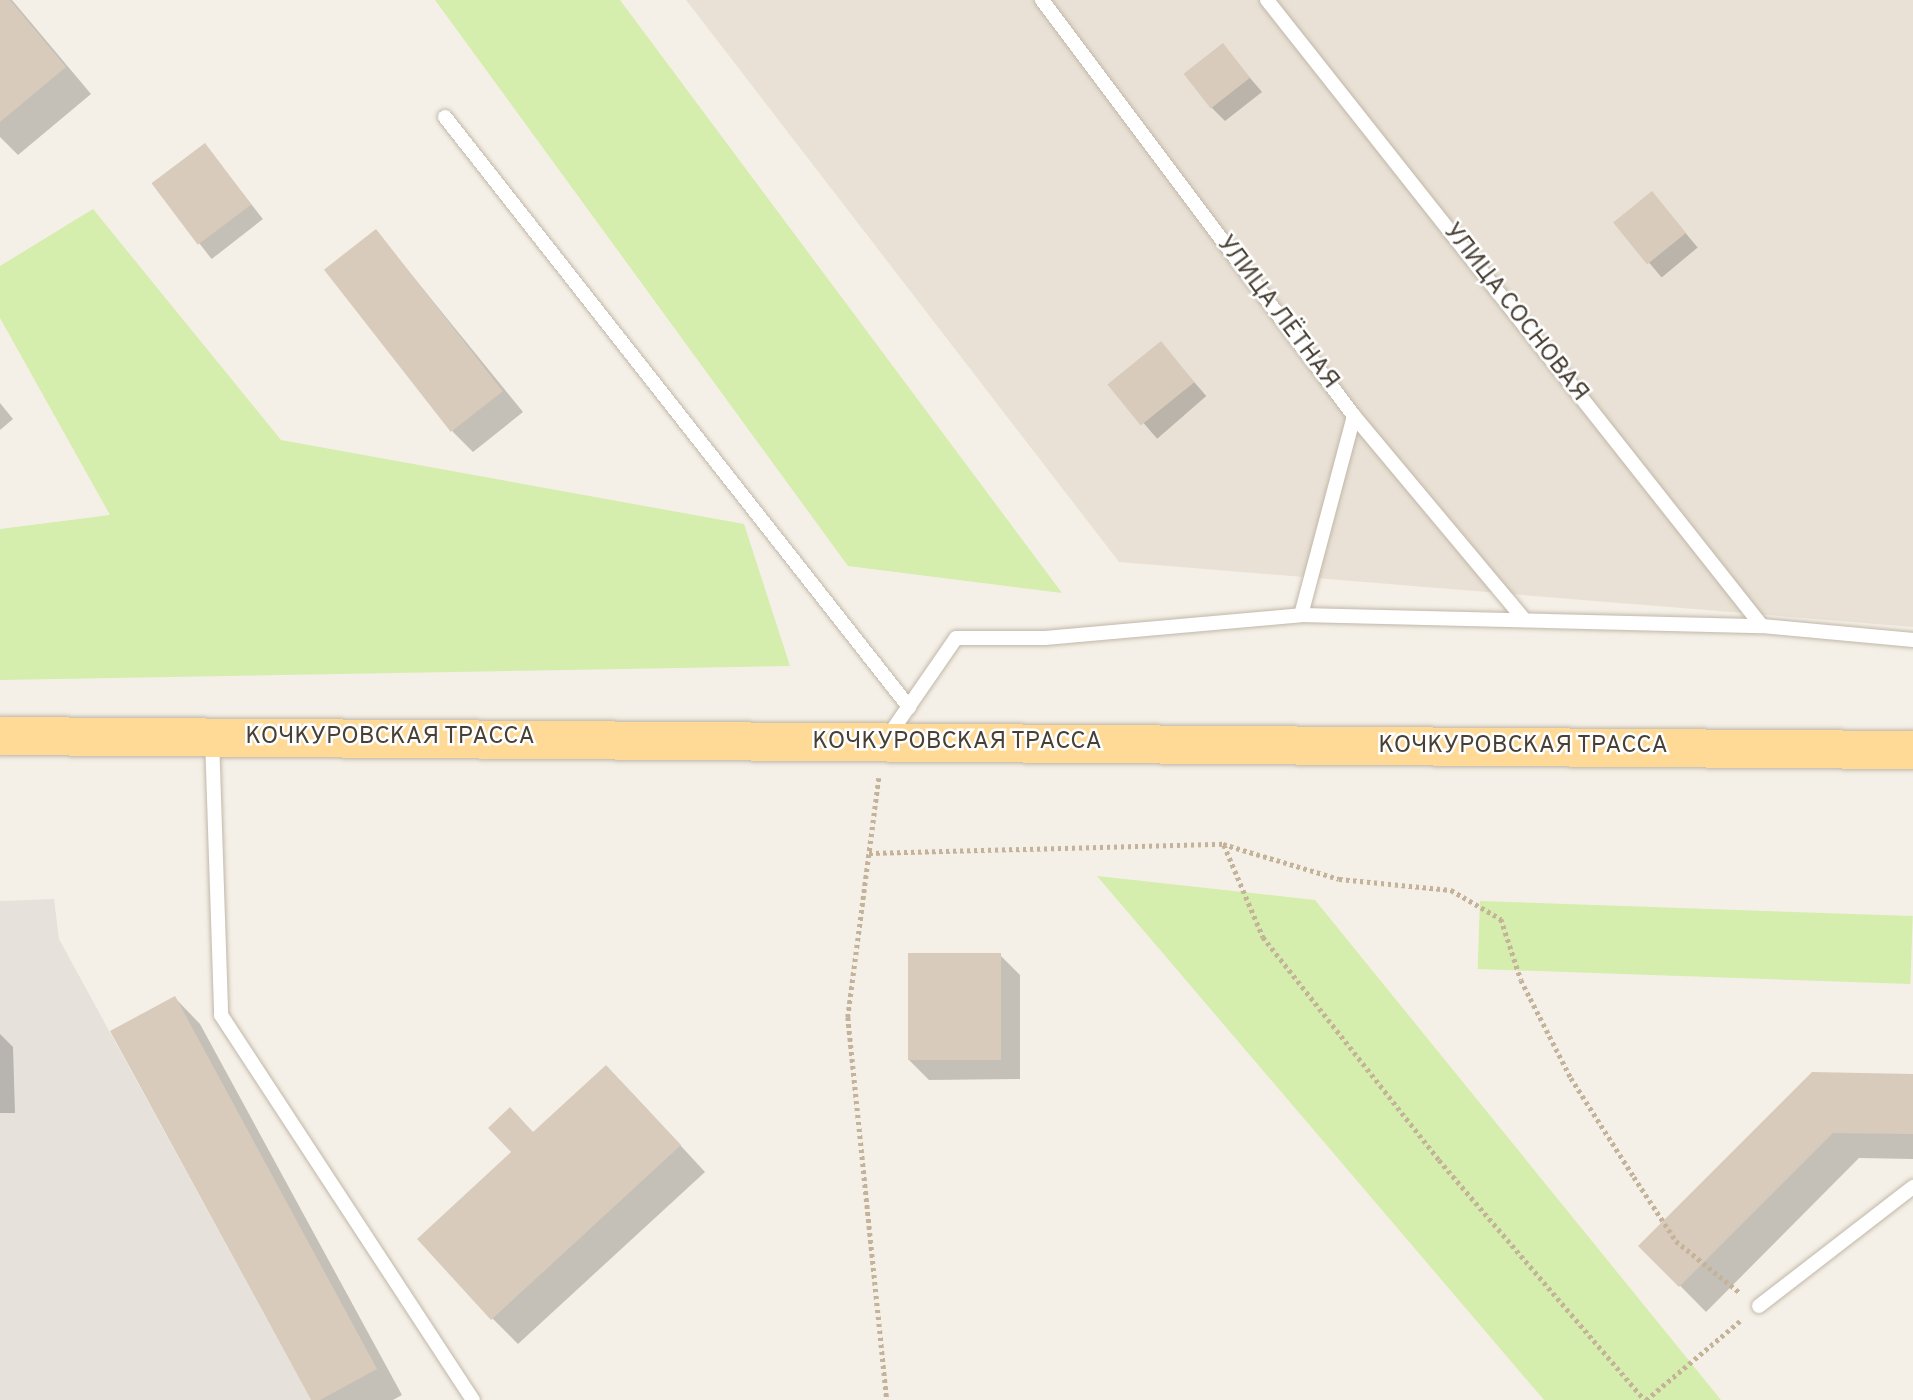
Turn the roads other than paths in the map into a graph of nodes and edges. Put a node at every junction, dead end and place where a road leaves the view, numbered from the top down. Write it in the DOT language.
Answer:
graph roads {
  1 [pos="1042,0"];
  2 [pos="1267,0"];
  3 [pos="445,117"];
  4 [pos="1354,416"];
  5 [pos="1301,615"];
  6 [pos="1522,617"];
  7 [pos="1762,626"];
  8 [pos="1913,640"];
  9 [pos="908,707"];
  10 [pos="0,736"];
  11 [pos="212,737"];
  12 [pos="884,742"];
  13 [pos="1913,750"];
  14 [pos="1913,1186"];
  15 [pos="1759,1306"];
  16 [pos="473,1400"];
  1 -- 4 [label="lane, УЛИЦА ЛЁТНАЯ"];
  2 -- 7 [label="lane, УЛИЦА СОСНОВАЯ"];
  3 -- 9 [label="lane"];
  4 -- 5 [label="lane"];
  4 -- 6 [label="lane, УЛИЦА ЛЁТНАЯ"];
  5 -- 6 [label="lane"];
  5 -- 9 [label="lane"];
  6 -- 7 [label="lane"];
  7 -- 8 [label="lane"];
  9 -- 12 [label="lane"];
  10 -- 11 [label="main road, КОЧКУРОВСКАЯ ТРАССА"];
  11 -- 12 [label="main road, КОЧКУРОВСКАЯ ТРАССА"];
  11 -- 16 [label="lane"];
  12 -- 13 [label="main road, КОЧКУРОВСКАЯ ТРАССА"];
  14 -- 15 [label="lane"];
}
